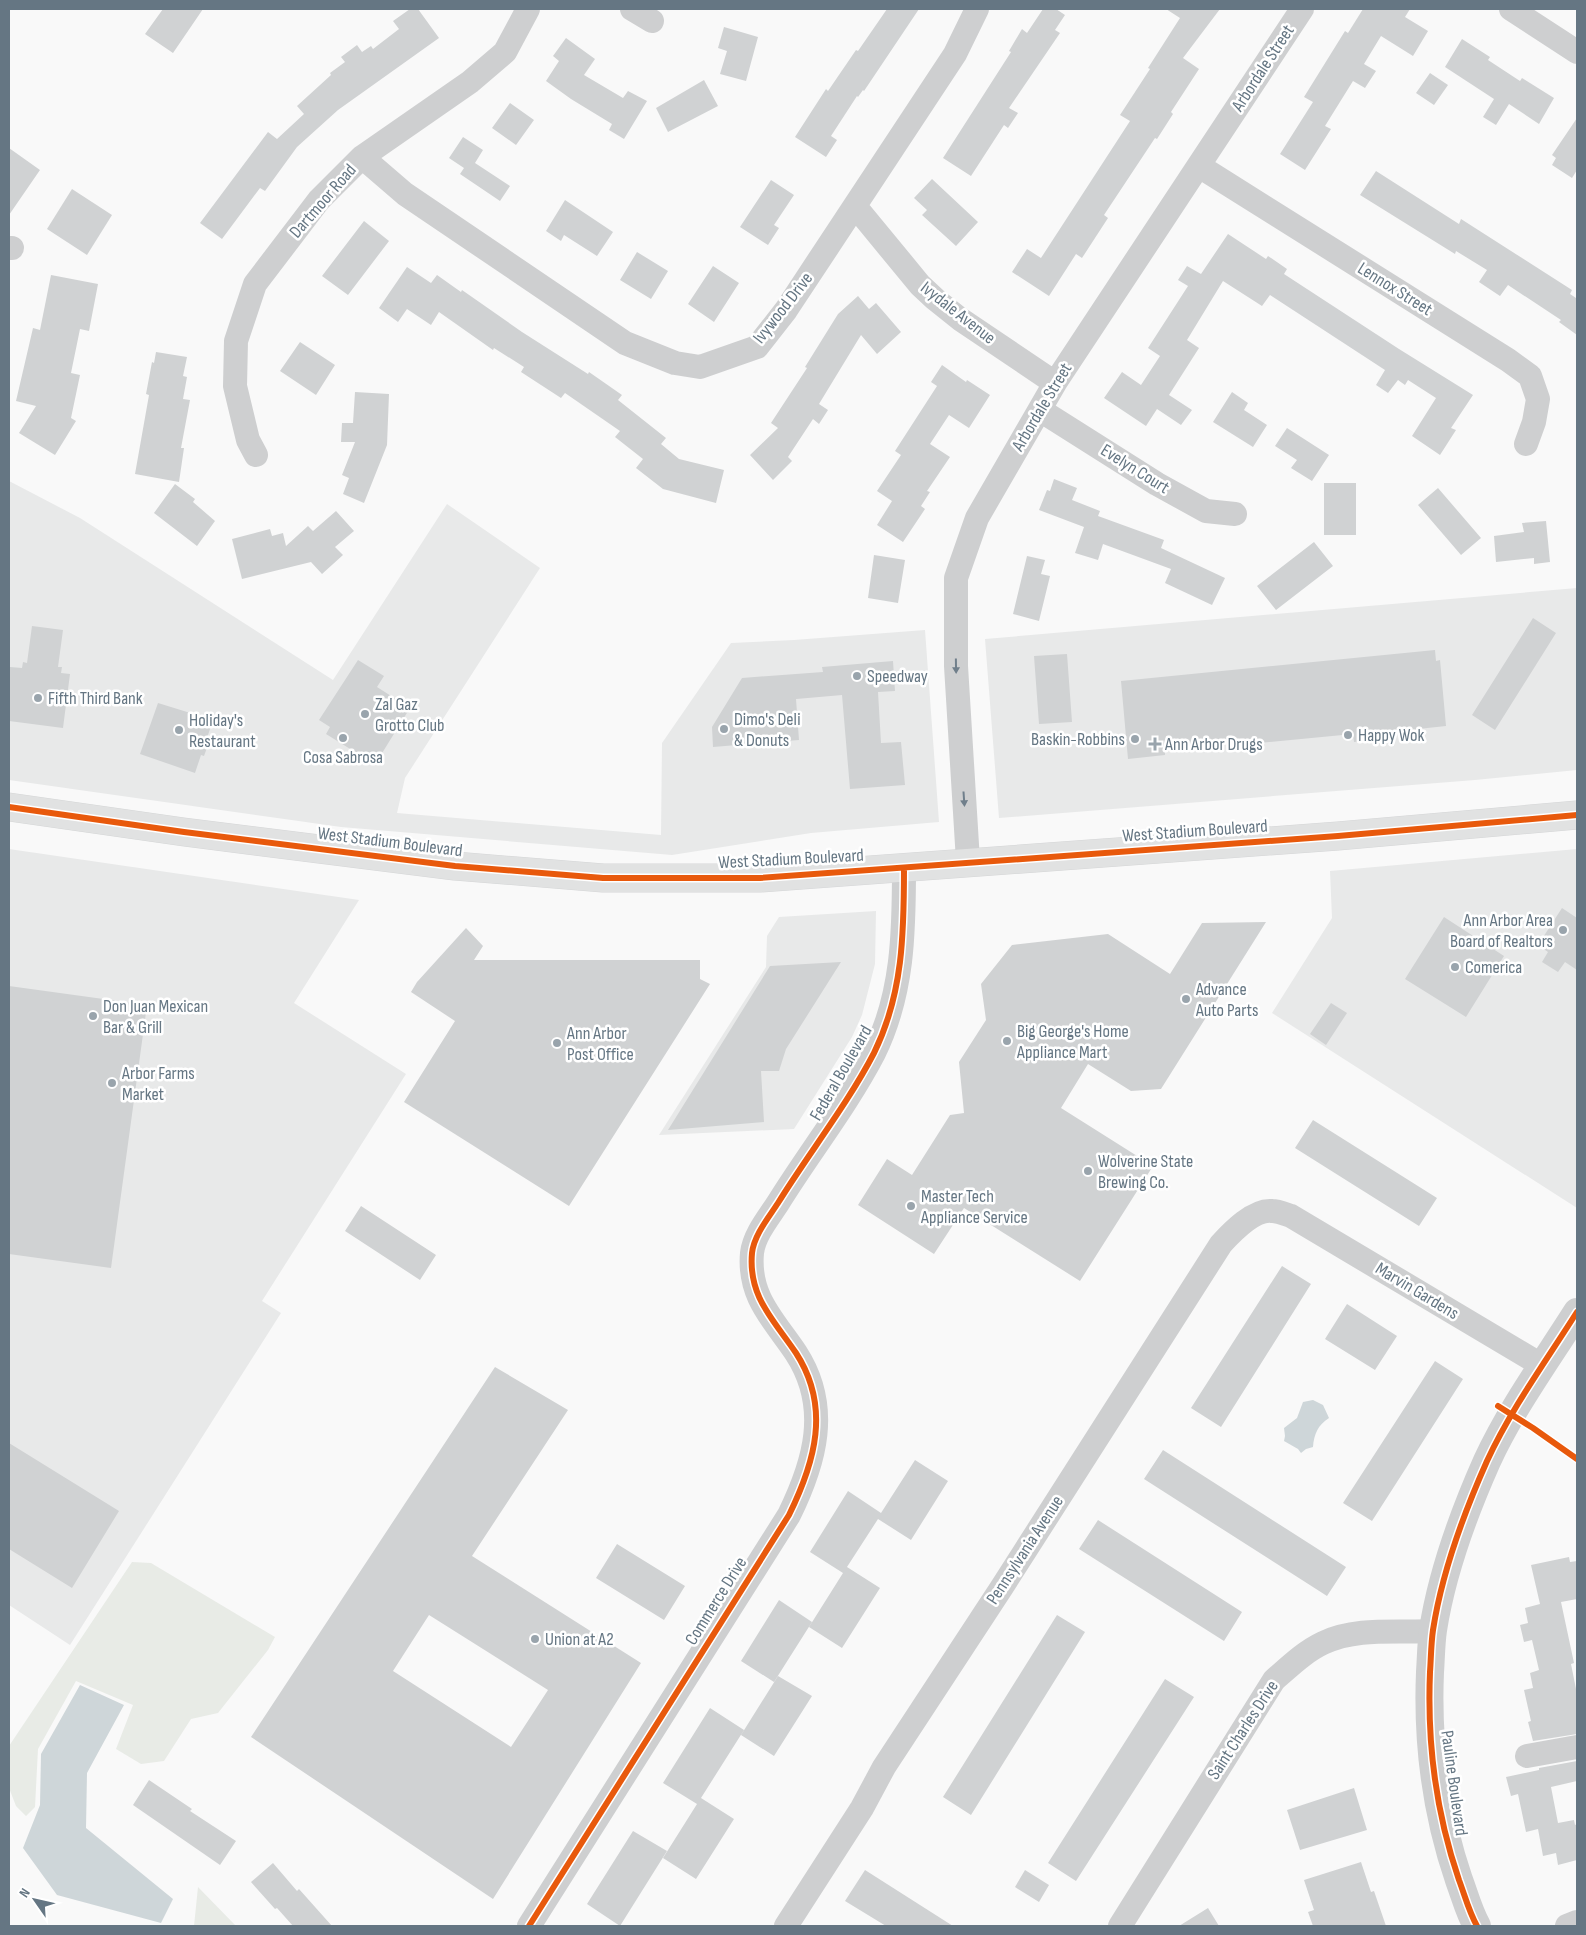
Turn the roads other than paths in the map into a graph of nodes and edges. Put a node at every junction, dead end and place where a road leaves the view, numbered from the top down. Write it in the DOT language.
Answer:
graph roads {
  1 [pos="528,9"];
  2 [pos="977,9"];
  3 [pos="1302,9"];
  4 [pos="1511,9"];
  5 [pos="1577,52"];
  6 [pos="362,157"];
  7 [pos="1199,166"];
  8 [pos="855,206"];
  9 [pos="1055,383"];
  10 [pos="1040,410"];
  11 [pos="1526,444"];
  12 [pos="256,455"];
  13 [pos="1235,514"];
  14 [pos="9,807"];
  15 [pos="1577,816"];
  16 [pos="968,862"];
  17 [pos="904,868"];
  18 [pos="1291,1216"];
  19 [pos="752,1274"];
  20 [pos="1577,1312"];
  21 [pos="1543,1366"];
  22 [pos="1432,1631"];
  23 [pos="1577,1746"];
  24 [pos="1527,1756"];
  25 [pos="1577,1922"];
  26 [pos="529,1926"];
  27 [pos="786,1926"];
  28 [pos="1120,1926"];
  29 [pos="1477,1926"];
  30 [pos="1567,1926"];
  1 -- 6 [label="street, Dartmoor Road"];
  2 -- 8 [label="street, Ivywood Drive"];
  3 -- 7 [label="street, Arbordale Street"];
  4 -- 5 [label="street"];
  6 -- 8 [label="street, Ivywood Drive"];
  6 -- 12 [label="street, Dartmoor Road"];
  7 -- 9 [label="street, Arbordale Street"];
  7 -- 11 [label="street, Lennox Street"];
  8 -- 9 [label="street, Ivydale Avenue"];
  9 -- 10 [label="street, Arbordale Street"];
  10 -- 13 [label="street, Evelyn Court"];
  10 -- 16 [label="street, Arbordale Street, one-way"];
  14 -- 17 [label="main road, West Stadium Boulevard"];
  15 -- 16 [label="main road, West Stadium Boulevard"];
  16 -- 17 [label="main road, West Stadium Boulevard"];
  17 -- 19 [label="street, Federal Boulevard"];
  18 -- 21 [label="street, Marvin Gardens"];
  18 -- 27 [label="street, Pennsylvania Avenue"];
  19 -- 26 [label="street, Commerce Drive"];
  20 -- 21 [label="street, Pauline Boulevard"];
  21 -- 22 [label="street, Pauline Boulevard"];
  22 -- 28 [label="street, Saint Charles Drive"];
  22 -- 29 [label="street, Pauline Boulevard"];
  23 -- 24 [label="street"];
  25 -- 30 [label="street"];
}
